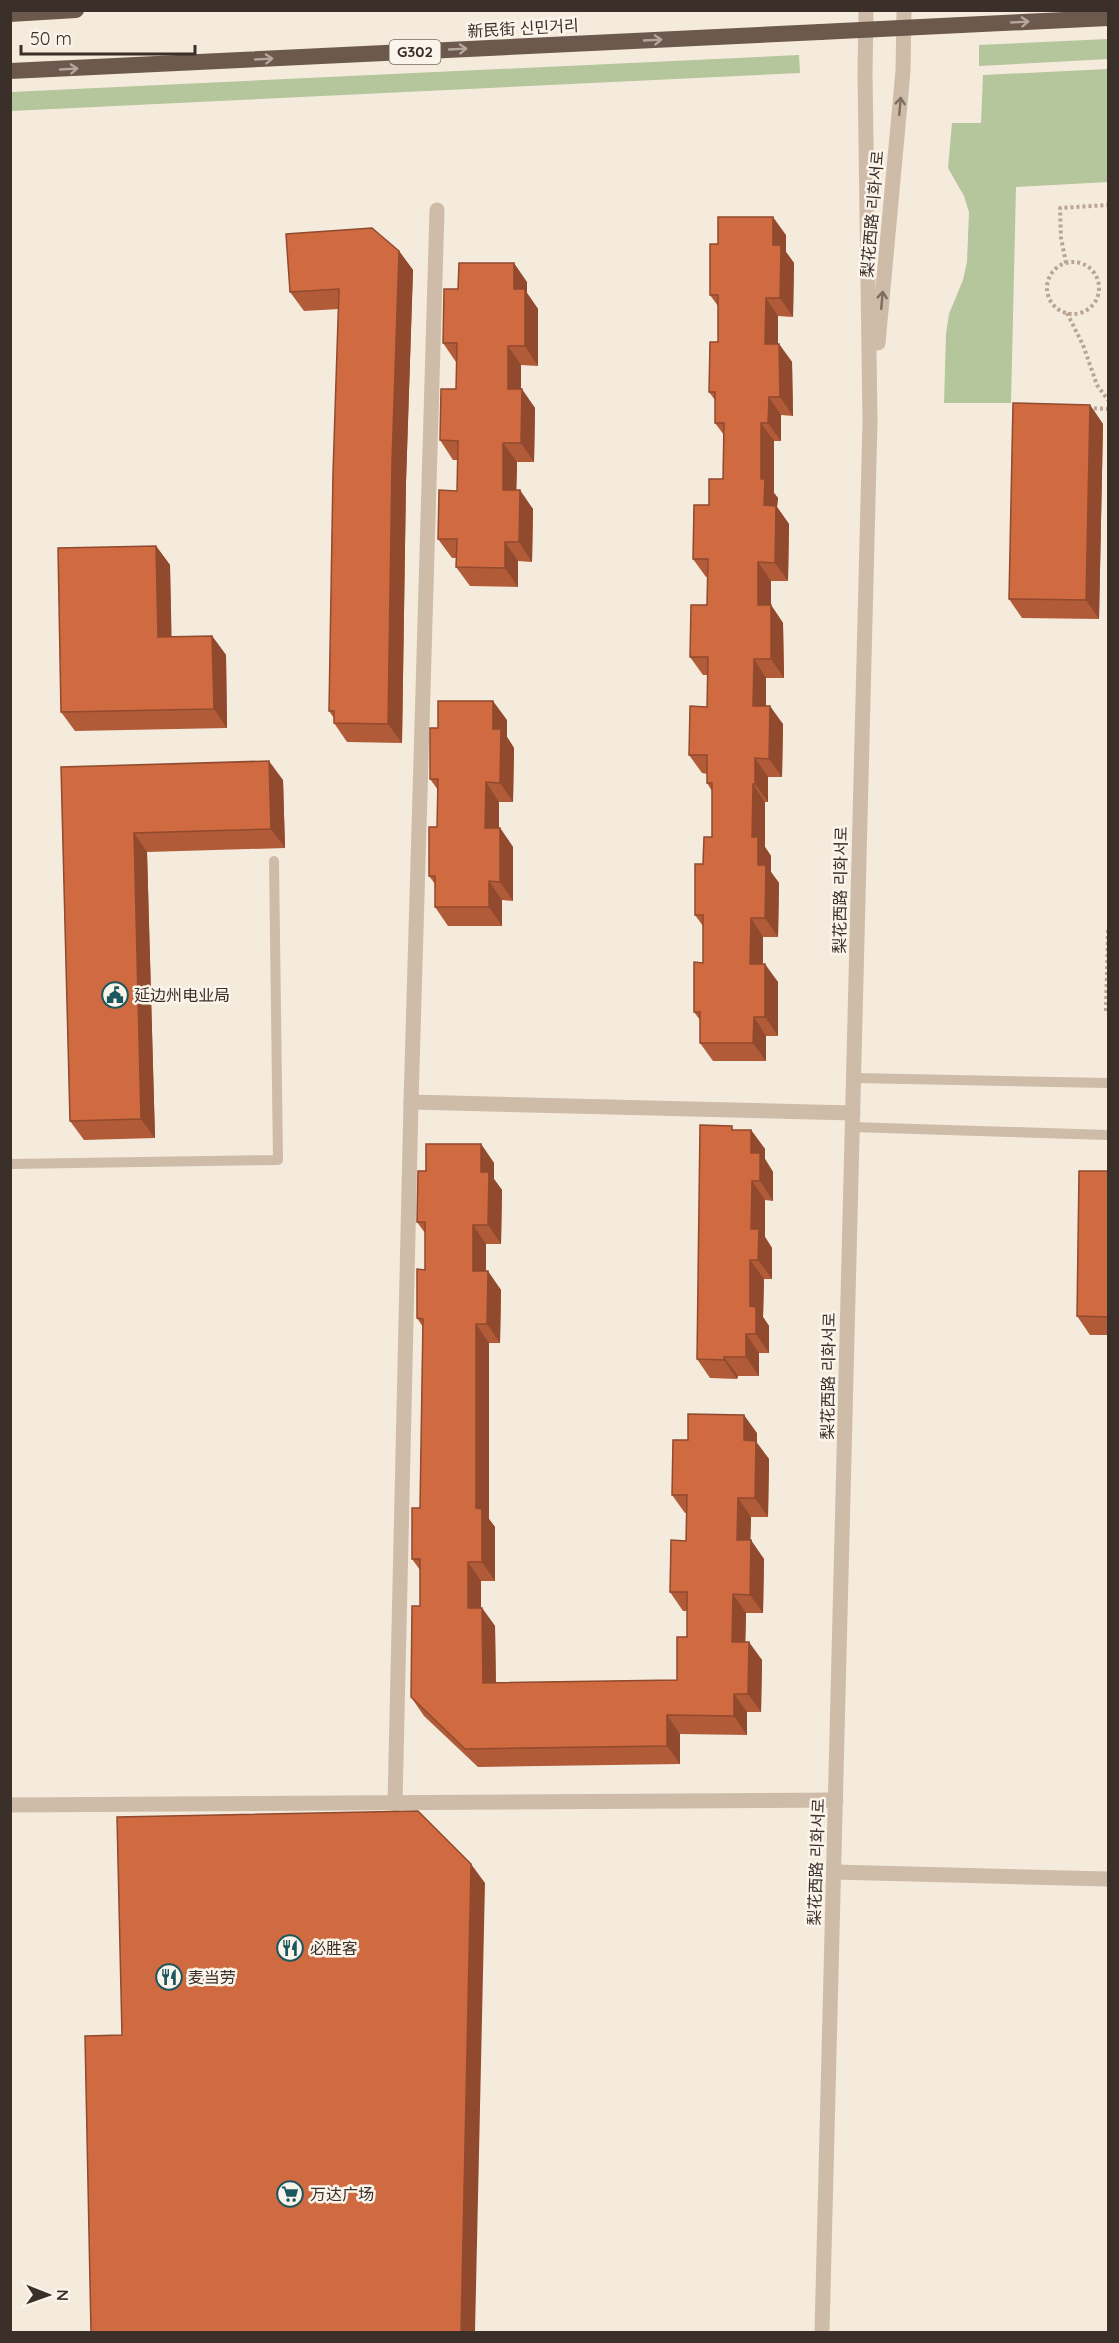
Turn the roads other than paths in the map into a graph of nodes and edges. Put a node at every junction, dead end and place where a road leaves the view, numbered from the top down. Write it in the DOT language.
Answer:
graph roads {
  1 [pos="76,10"];
  2 [pos="866,10"];
  3 [pos="904,10"];
  4 [pos="10,14"];
  5 [pos="1108,18"];
  6 [pos="10,71"];
  7 [pos="437,210"];
  8 [pos="870,421"];
  9 [pos="274,861"];
  10 [pos="854,1078"];
  11 [pos="1108,1083"];
  12 [pos="411,1102"];
  13 [pos="853,1120"];
  14 [pos="1108,1135"];
  15 [pos="10,1164"];
  16 [pos="836,1800"];
  17 [pos="395,1804"];
  18 [pos="10,1805"];
  19 [pos="834,1872"];
  20 [pos="1108,1879"];
  21 [pos="822,2332"];
  1 -- 4 [label="highway"];
  2 -- 8 [label="street, 梨花西路 리화서로"];
  8 -- 3 [label="street, 梨花西路 리화서로, one-way"];
  6 -- 5 [label="highway, 新民街 신민거리 / G302, one-way, bridge"];
  7 -- 12 [label="street"];
  8 -- 10 [label="street, 梨花西路 리화서로"];
  9 -- 15 [label="lane"];
  10 -- 11 [label="lane"];
  10 -- 13 [label="street, 梨花西路 리화서로"];
  12 -- 13 [label="street"];
  12 -- 17 [label="street"];
  13 -- 14 [label="lane"];
  13 -- 16 [label="street, 梨花西路 리화서로"];
  16 -- 17 [label="street"];
  16 -- 19 [label="street, 梨花西路 리화서로"];
  17 -- 18 [label="street"];
  19 -- 20 [label="street"];
  19 -- 21 [label="street, 梨花西路 리화서로"];
}
